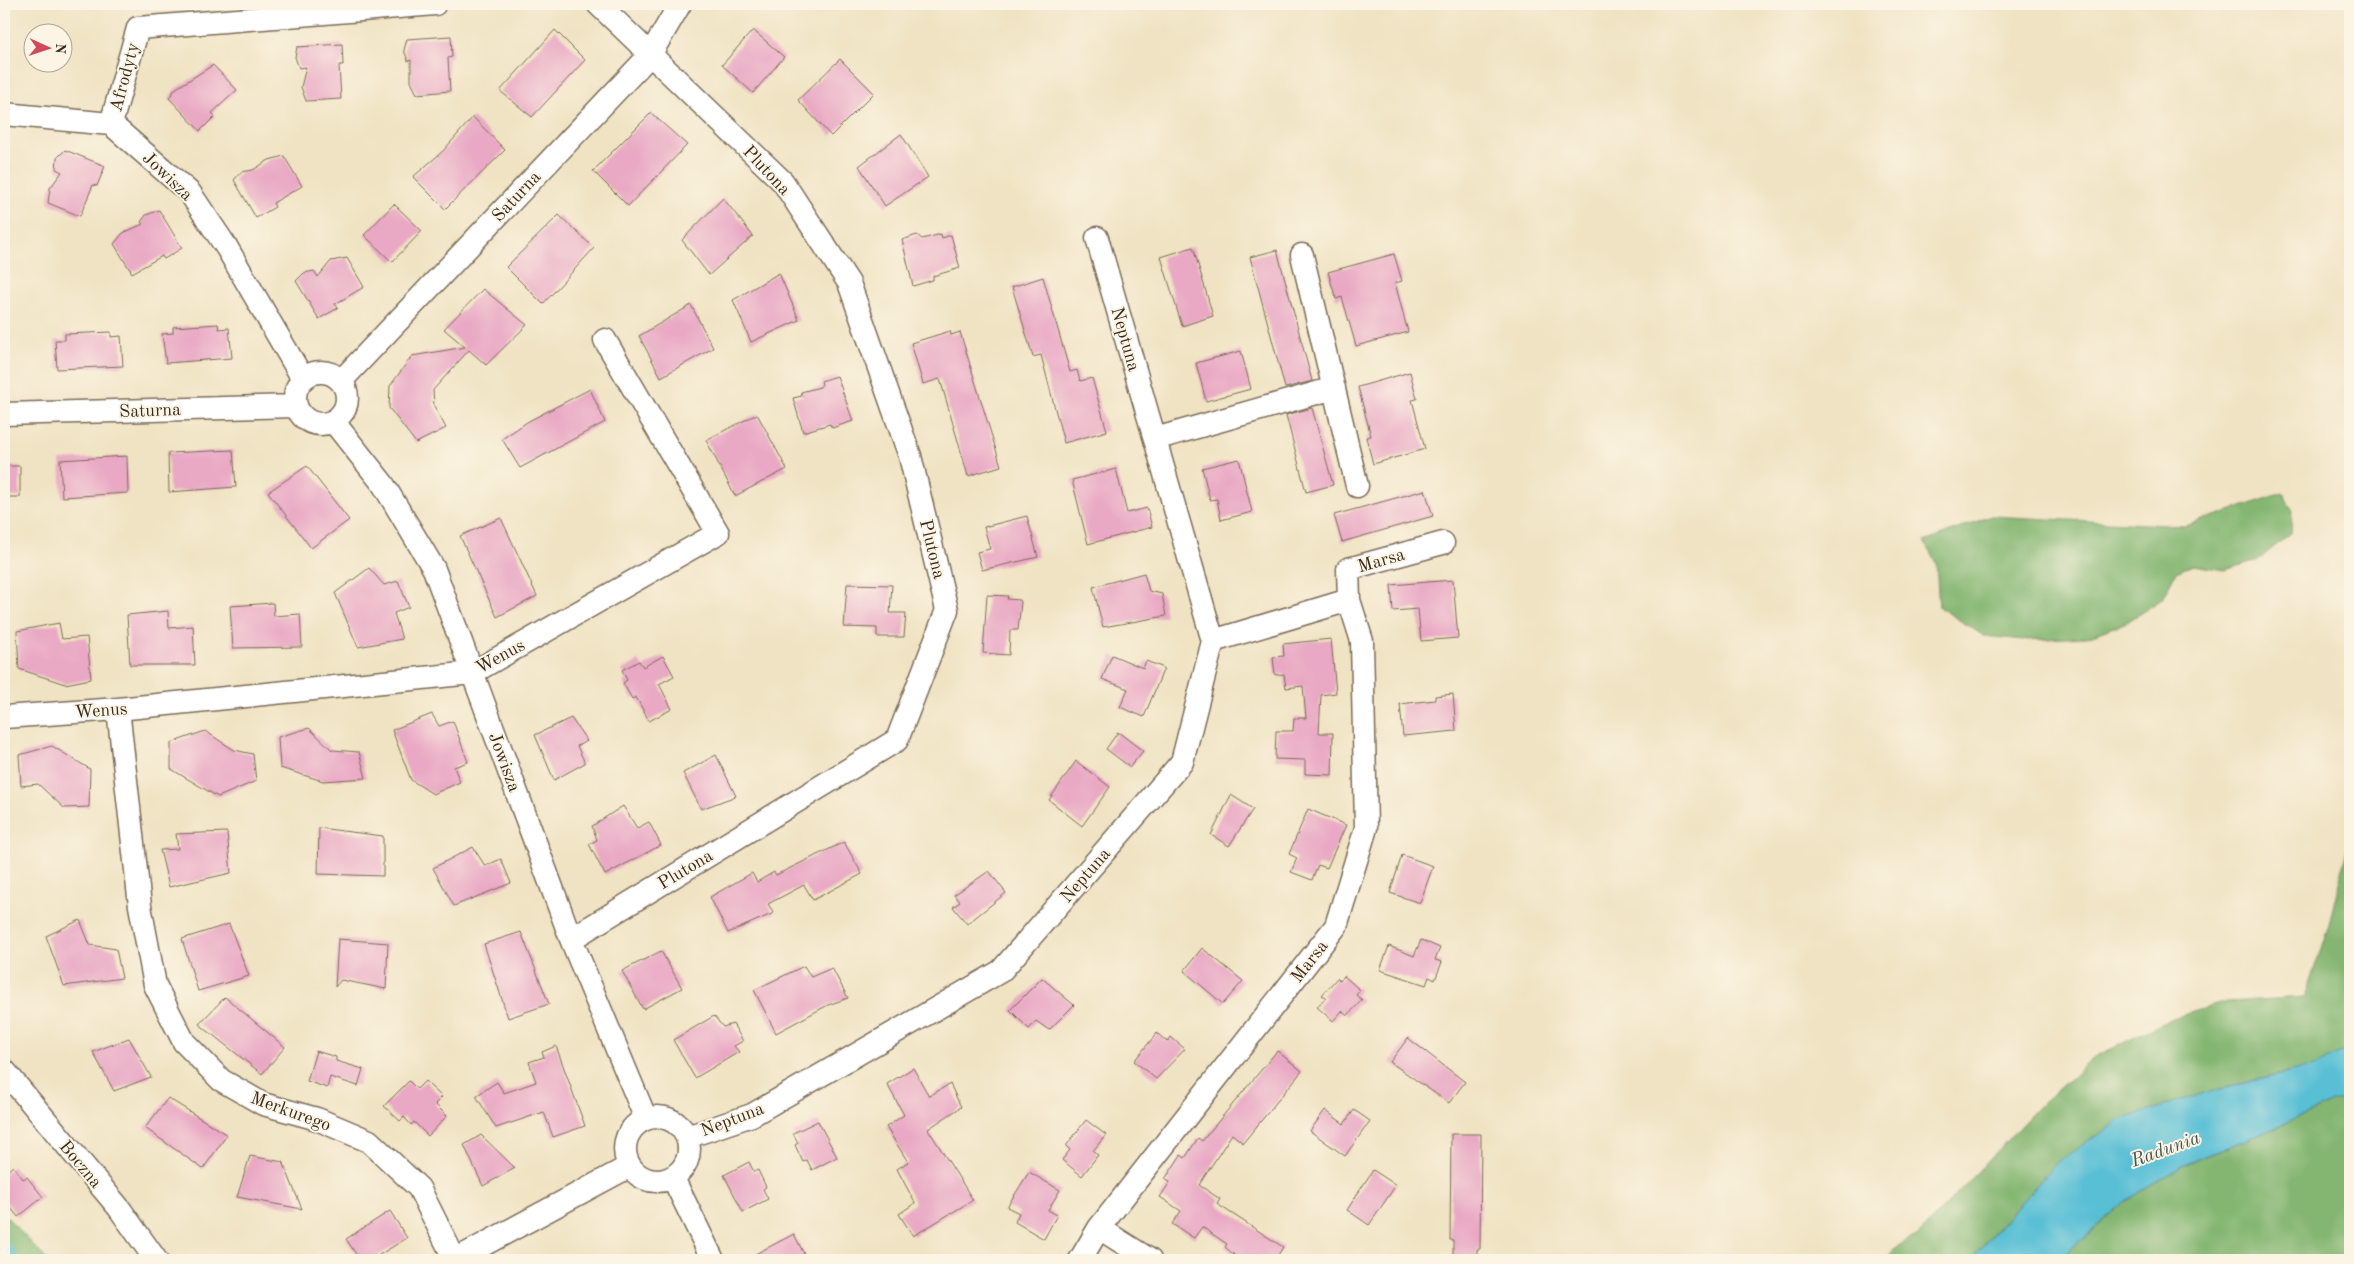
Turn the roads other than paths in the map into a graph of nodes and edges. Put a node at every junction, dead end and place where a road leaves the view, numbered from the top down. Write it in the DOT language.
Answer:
graph roads {
  1 [pos="434,4"];
  2 [pos="598,4"];
  3 [pos="680,4"];
  4 [pos="650,55"];
  5 [pos="4,114"];
  6 [pos="111,124"];
  7 [pos="1097,238"];
  8 [pos="1302,255"];
  9 [pos="605,340"];
  10 [pos="303,379"];
  11 [pos="341,381"];
  12 [pos="1334,388"];
  13 [pos="296,406"];
  14 [pos="4,414"];
  15 [pos="333,421"];
  16 [pos="1155,439"];
  17 [pos="1357,486"];
  18 [pos="1443,543"];
  19 [pos="1349,600"];
  20 [pos="1213,641"];
  21 [pos="472,673"];
  22 [pos="118,709"];
  23 [pos="4,717"];
  24 [pos="571,939"];
  25 [pos="4,1070"];
  26 [pos="646,1119"];
  27 [pos="687,1137"];
  28 [pos="630,1166"];
  29 [pos="673,1178"];
  30 [pos="1099,1228"];
  31 [pos="156,1260"];
  32 [pos="455,1260"];
  33 [pos="713,1260"];
  34 [pos="1080,1260"];
  35 [pos="1150,1260"];
  1 -- 6 [label="street, Afrodyty"];
  2 -- 4 [label="street"];
  3 -- 4 [label="street, Saturna"];
  4 -- 11 [label="street, Saturna"];
  4 -- 24 [label="street, Plutona"];
  5 -- 6 [label="street"];
  6 -- 10 [label="street, Jowisza"];
  7 -- 16 [label="street, Neptuna"];
  8 -- 12 [label="street"];
  9 -- 21 [label="street, Wenus"];
  10 -- 11 [label="street"];
  10 -- 13 [label="street"];
  11 -- 15 [label="street"];
  12 -- 16 [label="street"];
  12 -- 17 [label="street"];
  13 -- 14 [label="street, Saturna"];
  13 -- 15 [label="street"];
  15 -- 21 [label="street, Jowisza"];
  16 -- 20 [label="street, Neptuna"];
  18 -- 19 [label="street, Marsa"];
  19 -- 20 [label="street, Marsa"];
  19 -- 30 [label="street, Marsa"];
  20 -- 27 [label="street, Neptuna"];
  21 -- 22 [label="street, Wenus"];
  21 -- 24 [label="street, Jowisza"];
  22 -- 23 [label="street, Wenus"];
  22 -- 32 [label="street, Merkurego"];
  24 -- 26 [label="street, Jowisza"];
  25 -- 31 [label="street, Boczna"];
  26 -- 27 [label="street"];
  26 -- 28 [label="street"];
  27 -- 29 [label="street"];
  28 -- 29 [label="street"];
  28 -- 32 [label="street"];
  29 -- 33 [label="street"];
  30 -- 34 [label="street, Marsa"];
  30 -- 35 [label="street"];
}
